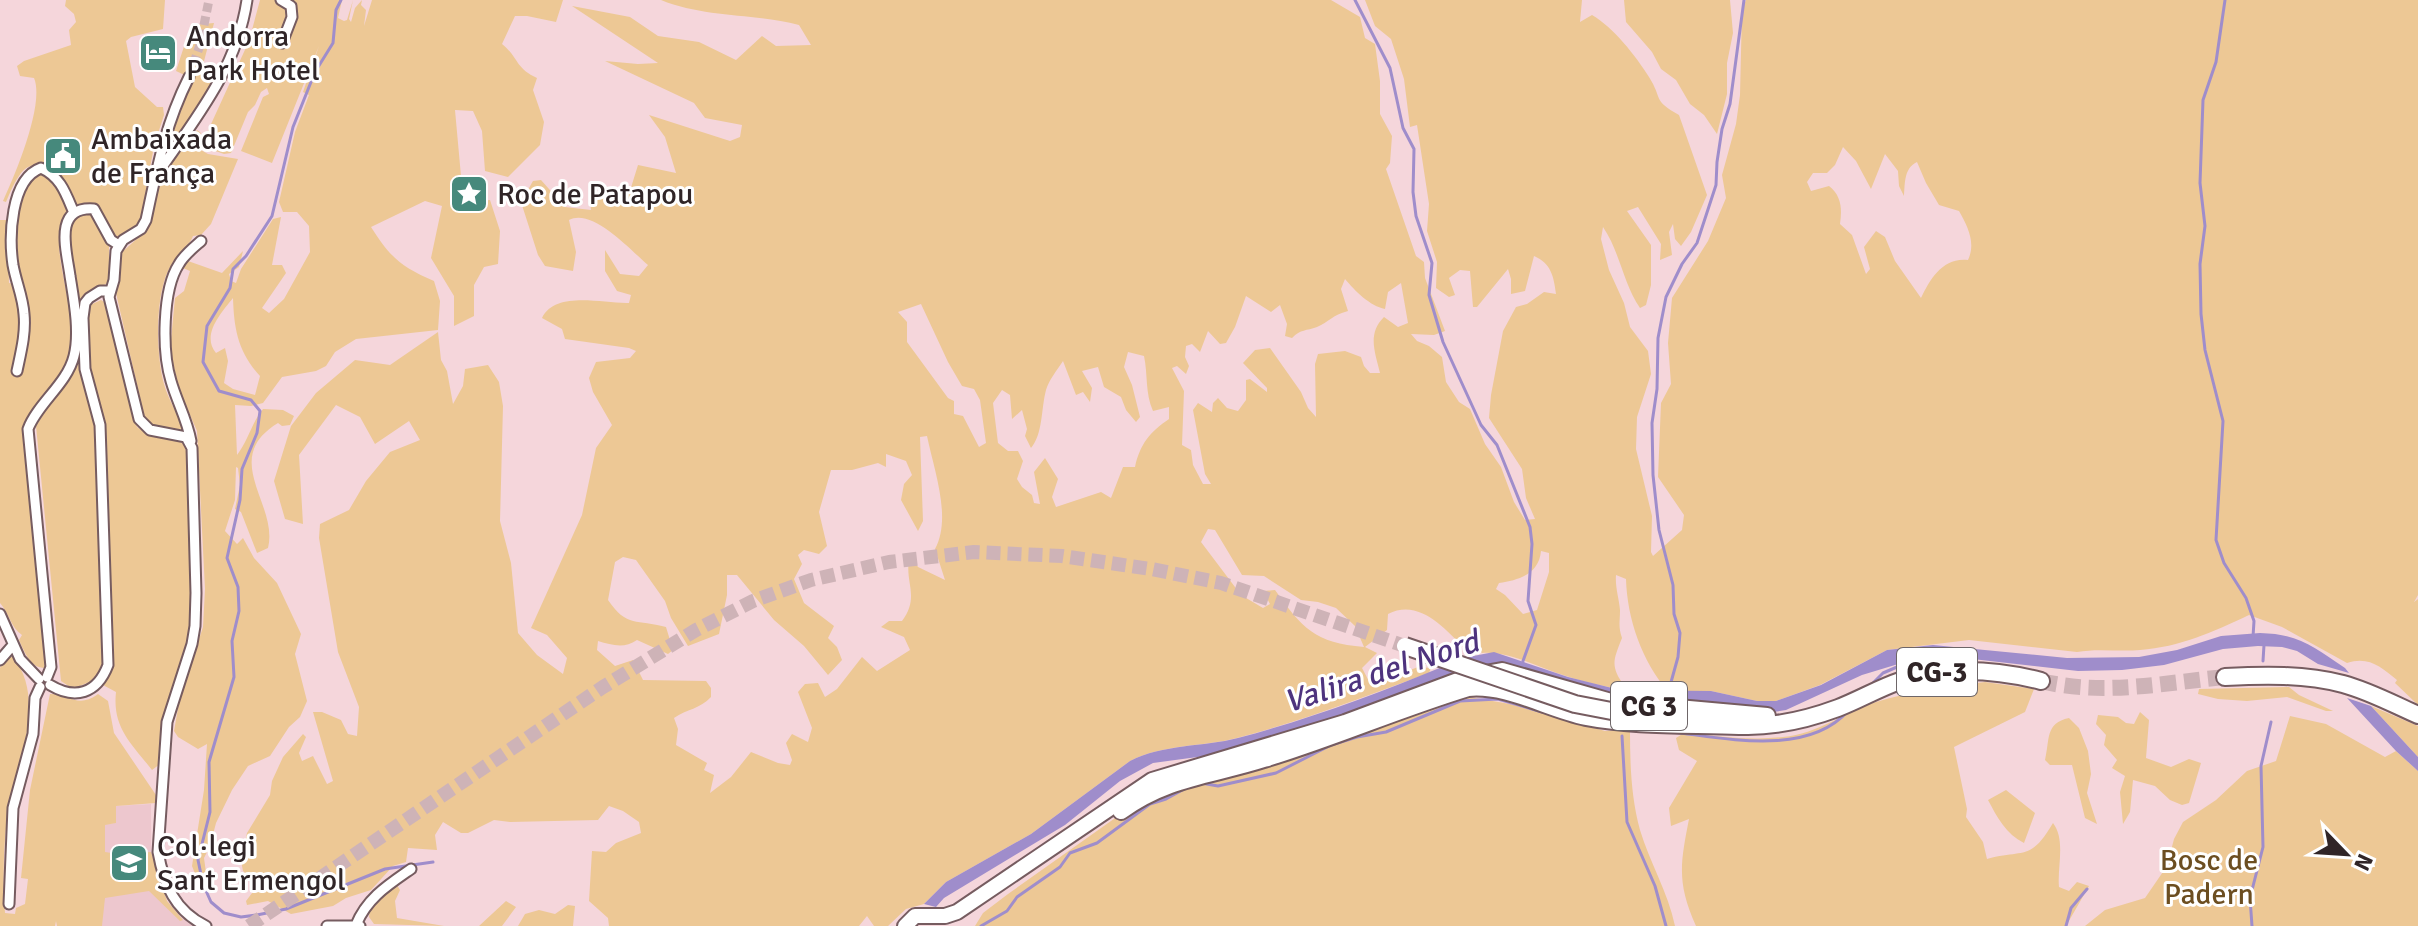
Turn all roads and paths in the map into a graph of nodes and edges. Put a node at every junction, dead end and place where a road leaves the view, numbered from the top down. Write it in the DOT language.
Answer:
graph roads {
  1 [pos="247,0"];
  2 [pos="281,0"];
  3 [pos="282,43"];
  4 [pos="189,77"];
  5 [pos="155,178"];
  6 [pos="74,213"];
  7 [pos="201,241"];
  8 [pos="119,245"];
  9 [pos="110,291"];
  10 [pos="17,371"];
  11 [pos="192,448"];
  12 [pos="0,614"];
  13 [pos="13,645"];
  14 [pos="1405,646"];
  15 [pos="0,660"];
  16 [pos="2225,677"];
  17 [pos="1463,678"];
  18 [pos="2041,681"];
  19 [pos="44,682"];
  20 [pos="1839,707"];
  21 [pos="2418,715"];
  22 [pos="1739,726"];
  23 [pos="1118,807"];
  24 [pos="411,869"];
  25 [pos="9,904"];
  26 [pos="971,907"];
  27 [pos="932,921"];
  28 [pos="206,926"];
  29 [pos="327,926"];
  30 [pos="358,926"];
  31 [pos="905,926"];
  32 [pos="953,926"];
  1 -- 5 [label="street"];
  2 -- 3 [label="street"];
  4 -- 5 [label="street"];
  5 -- 8 [label="street"];
  6 -- 8 [label="street"];
  6 -- 10 [label="street"];
  6 -- 19 [label="street"];
  7 -- 11 [label="street"];
  8 -- 9 [label="street"];
  9 -- 11 [label="street"];
  9 -- 19 [label="street"];
  11 -- 28 [label="street"];
  12 -- 13 [label="street"];
  13 -- 15 [label="street"];
  13 -- 19 [label="street"];
  14 -- 22 [label="highway, CG-3, bridge"];
  16 -- 21 [label="highway"];
  17 -- 20 [label="highway, CG 3"];
  17 -- 23 [label="main road, CG 3"];
  18 -- 20 [label="highway, CG-3"];
  19 -- 25 [label="street"];
  20 -- 22 [label="highway, CG-3"];
  22 -- 23 [label="highway, CG 3"];
  23 -- 26 [label="main road, CG 3"];
  24 -- 30 [label="street"];
  26 -- 27 [label="main road, CG 3"];
  26 -- 32 [label="main road"];
  27 -- 31 [label="main road"];
  29 -- 30 [label="street"];
}
